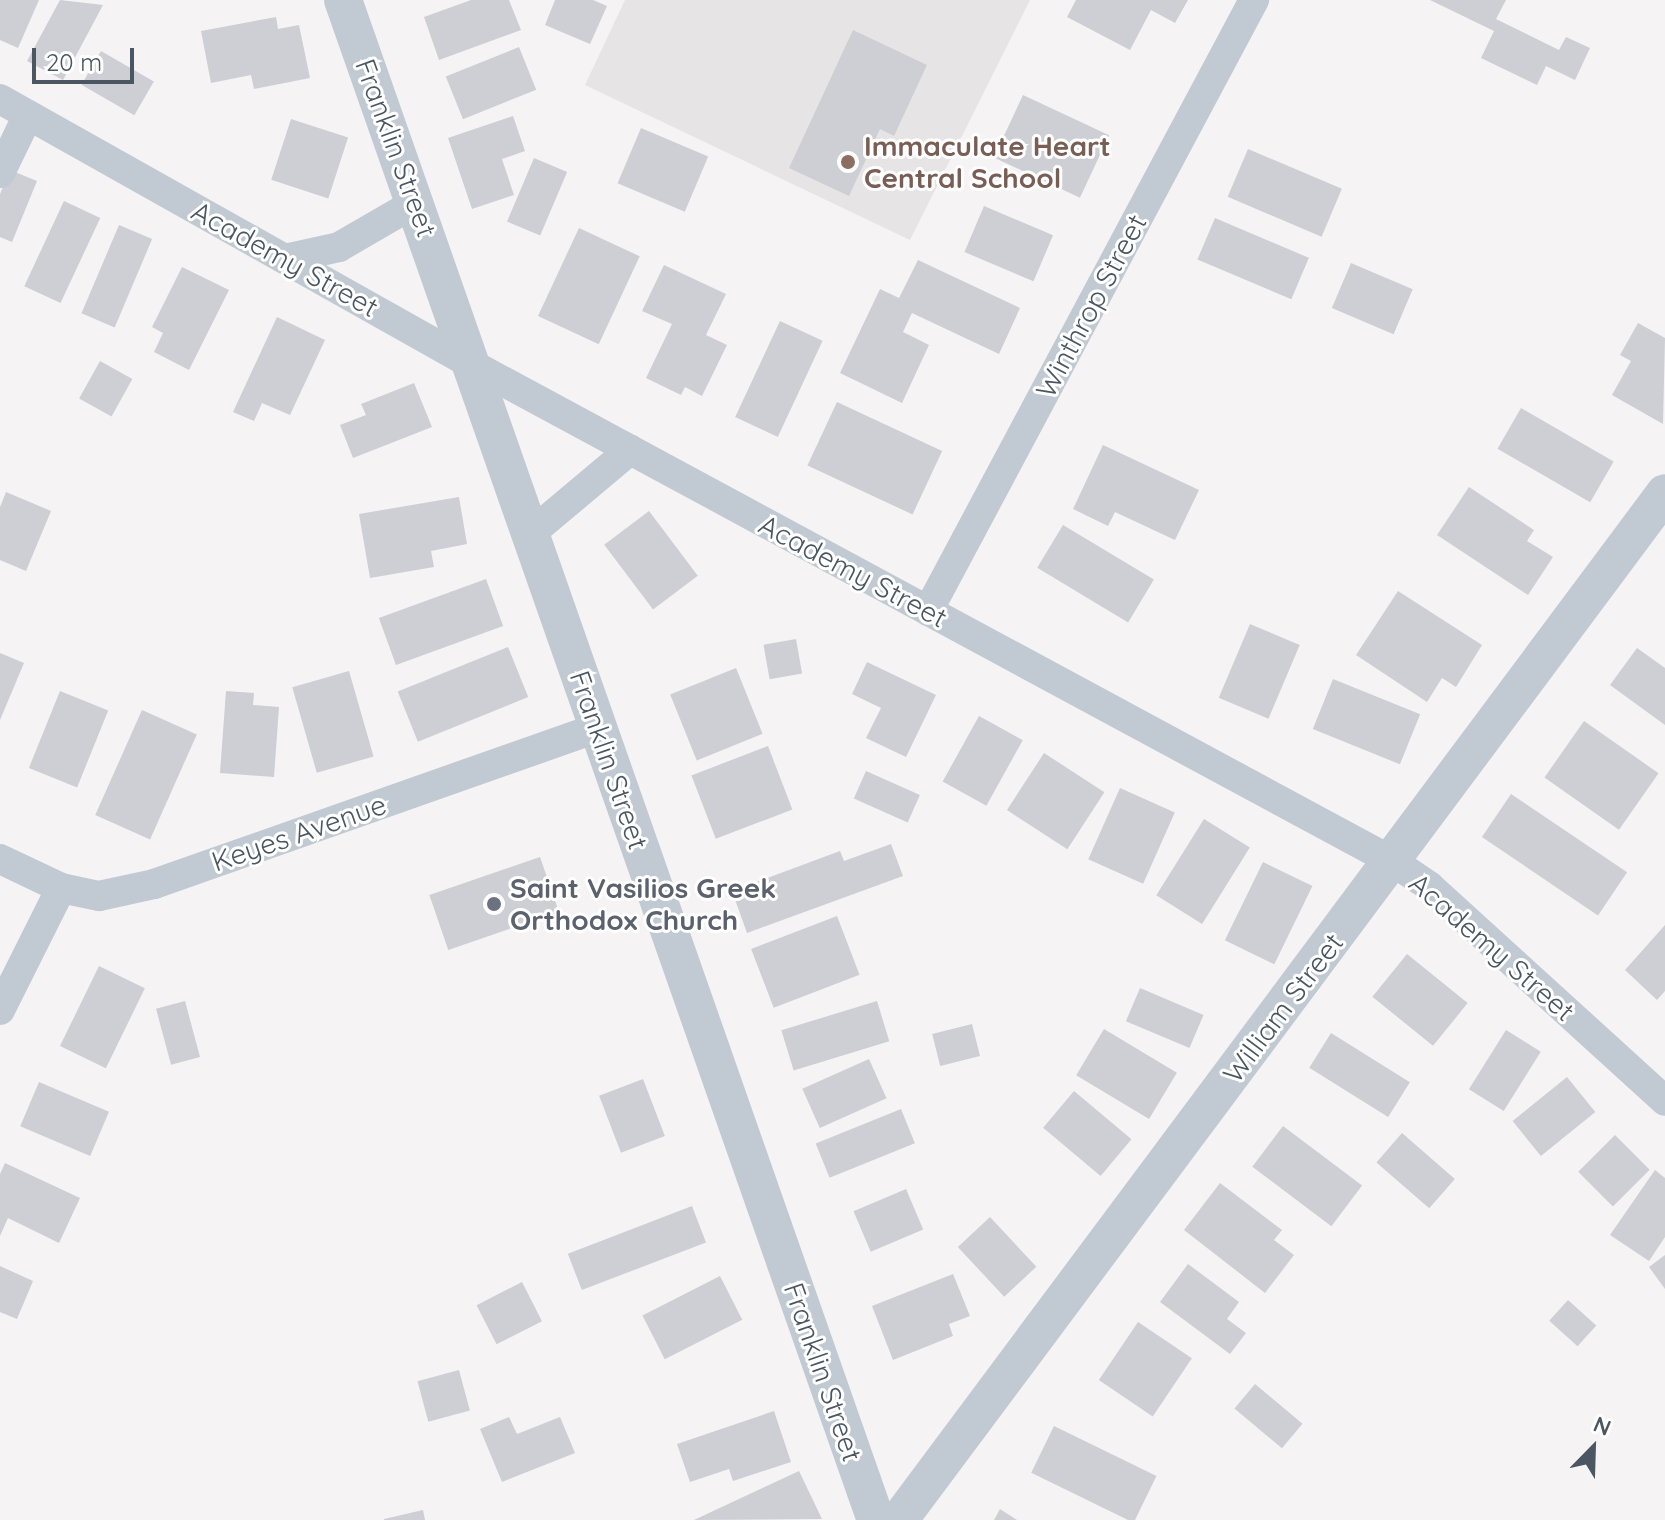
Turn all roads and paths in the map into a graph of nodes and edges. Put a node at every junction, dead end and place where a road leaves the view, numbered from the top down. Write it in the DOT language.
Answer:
graph roads {
  1 [pos="343,0"];
  2 [pos="1254,0"];
  3 [pos="0,99"];
  4 [pos="28,115"];
  5 [pos="0,173"];
  6 [pos="415,203"];
  7 [pos="285,259"];
  8 [pos="473,365"];
  9 [pos="630,450"];
  10 [pos="1665,493"];
  11 [pos="530,534"];
  12 [pos="928,611"];
  13 [pos="597,728"];
  14 [pos="0,859"];
  15 [pos="1392,861"];
  16 [pos="61,888"];
  17 [pos="0,1010"];
  18 [pos="1665,1101"];
  19 [pos="876,1520"];
  20 [pos="899,1520"];
  1 -- 6 [label="street, Franklin Street"];
  2 -- 12 [label="street, Winthrop Street"];
  3 -- 4 [label="street, Academy Street"];
  4 -- 5 [label="street"];
  4 -- 7 [label="street, Academy Street"];
  6 -- 7 [label="street"];
  6 -- 8 [label="street, Franklin Street"];
  7 -- 8 [label="street, Academy Street"];
  8 -- 9 [label="street, Academy Street"];
  8 -- 11 [label="street, Franklin Street"];
  9 -- 11 [label="street"];
  9 -- 12 [label="street, Academy Street"];
  10 -- 15 [label="street, William Street"];
  11 -- 13 [label="street, Franklin Street"];
  12 -- 15 [label="street, Academy Street"];
  13 -- 16 [label="street, Keyes Avenue"];
  13 -- 19 [label="street, Franklin Street"];
  14 -- 16 [label="street, Keyes Avenue"];
  15 -- 18 [label="street, Academy Street"];
  15 -- 20 [label="street, William Street"];
  16 -- 17 [label="street"];
}
